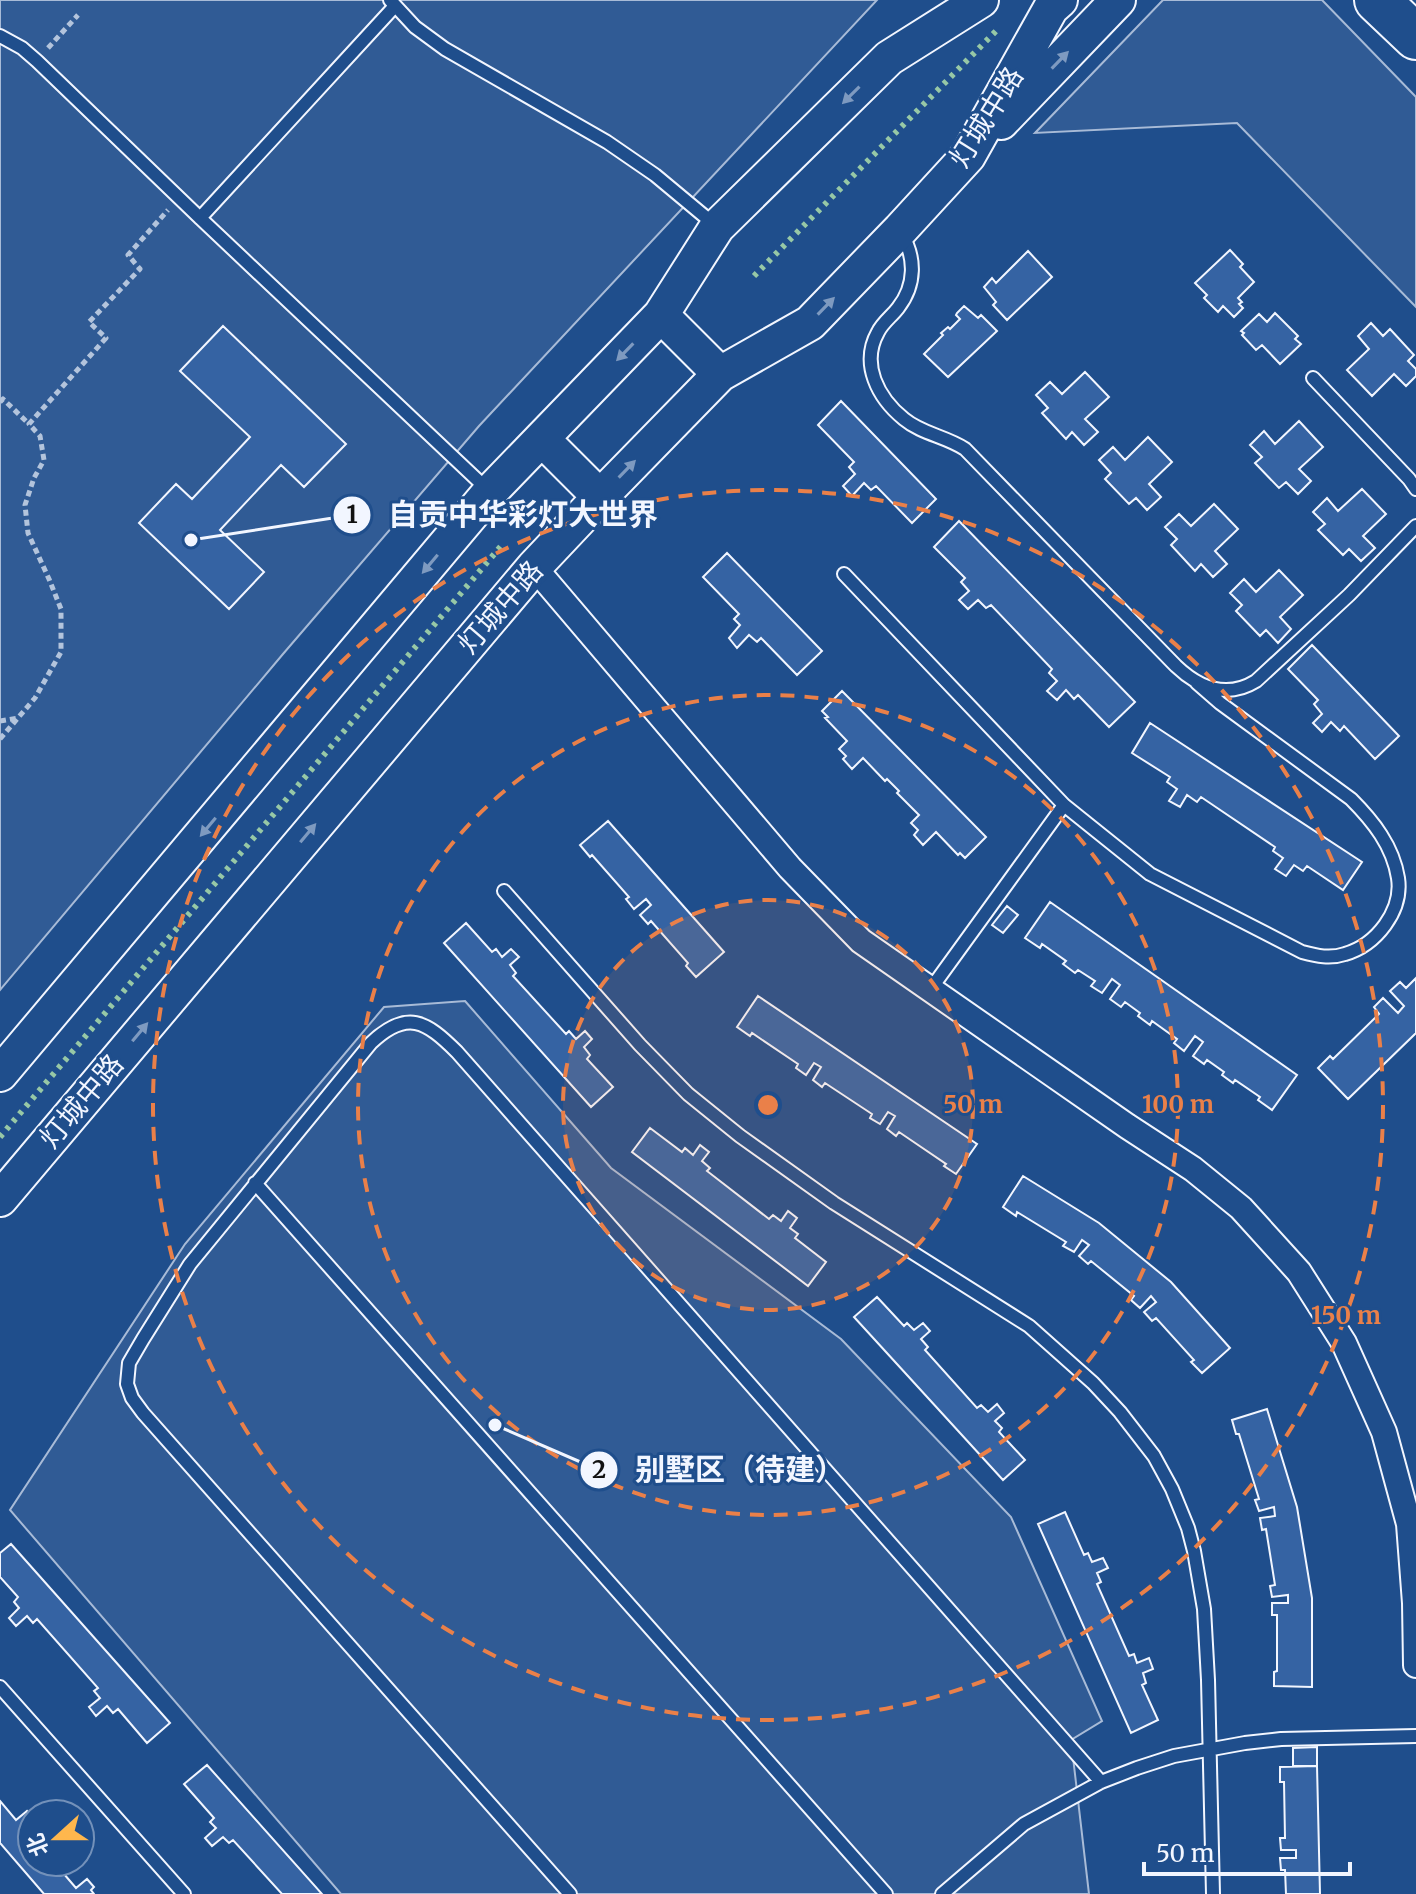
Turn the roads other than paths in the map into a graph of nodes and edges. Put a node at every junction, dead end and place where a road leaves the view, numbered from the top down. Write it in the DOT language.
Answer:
graph roads {
  1 [pos="942,0"];
  2 [pos="981,0"];
  3 [pos="1118,0"];
  4 [pos="1377,0"];
  5 [pos="393,3"];
  6 [pos="1055,4"];
  7 [pos="0,36"];
  8 [pos="1416,37"];
  9 [pos="889,58"];
  10 [pos="968,156"];
  11 [pos="200,218"];
  12 [pos="717,227"];
  13 [pos="900,230"];
  14 [pos="661,315"];
  15 [pos="720,374"];
  16 [pos="1313,378"];
  17 [pos="542,439"];
  18 [pos="1416,489"];
  19 [pos="490,492"];
  20 [pos="600,497"];
  21 [pos="1416,526"];
  22 [pos="534,567"];
  23 [pos="844,574"];
  24 [pos="1197,683"];
  25 [pos="1064,805"];
  26 [pos="504,891"];
  27 [pos="930,990"];
  28 [pos="0,1074"];
  29 [pos="255,1183"];
  30 [pos="0,1199"];
  31 [pos="1416,1665"];
  32 [pos="0,1687"];
  33 [pos="1416,1736"];
  34 [pos="1210,1749"];
  35 [pos="1101,1782"];
  36 [pos="184,1894"];
  37 [pos="570,1894"];
  38 [pos="886,1894"];
  39 [pos="942,1894"];
  40 [pos="1213,1894"];
  1 -- 9 [label="main road"];
  2 -- 9 [label="main road"];
  10 -- 3 [label="main road, one-way"];
  4 -- 8 [label="highway"];
  5 -- 11 [label="lane"];
  5 -- 12 [label="lane"];
  6 -- 10 [label="main road, 灯城中路"];
  7 -- 11 [label="lane"];
  9 -- 12 [label="main road, one-way"];
  10 -- 13 [label="main road, 灯城中路"];
  11 -- 19 [label="lane"];
  12 -- 14 [label="main road"];
  15 -- 13 [label="main road, 灯城中路, one-way"];
  13 -- 24 [label="lane"];
  14 -- 15 [label="main road"];
  14 -- 17 [label="main road, one-way"];
  20 -- 15 [label="main road, 灯城中路, one-way"];
  16 -- 18 [label="lane"];
  17 -- 19 [label="main road"];
  17 -- 20 [label="main road"];
  19 -- 28 [label="main road, one-way"];
  20 -- 22 [label="main road, 灯城中路"];
  21 -- 24 [label="lane"];
  22 -- 27 [label="street"];
  30 -- 22 [label="main road, 灯城中路, one-way"];
  23 -- 25 [label="lane"];
  24 -- 25 [label="lane"];
  25 -- 27 [label="lane"];
  26 -- 34 [label="lane"];
  27 -- 31 [label="street"];
  29 -- 35 [label="lane"];
  29 -- 37 [label="lane"];
  29 -- 38 [label="lane"];
  32 -- 36 [label="lane"];
  33 -- 34 [label="lane"];
  34 -- 35 [label="lane"];
  34 -- 40 [label="lane"];
  35 -- 39 [label="lane"];
}
